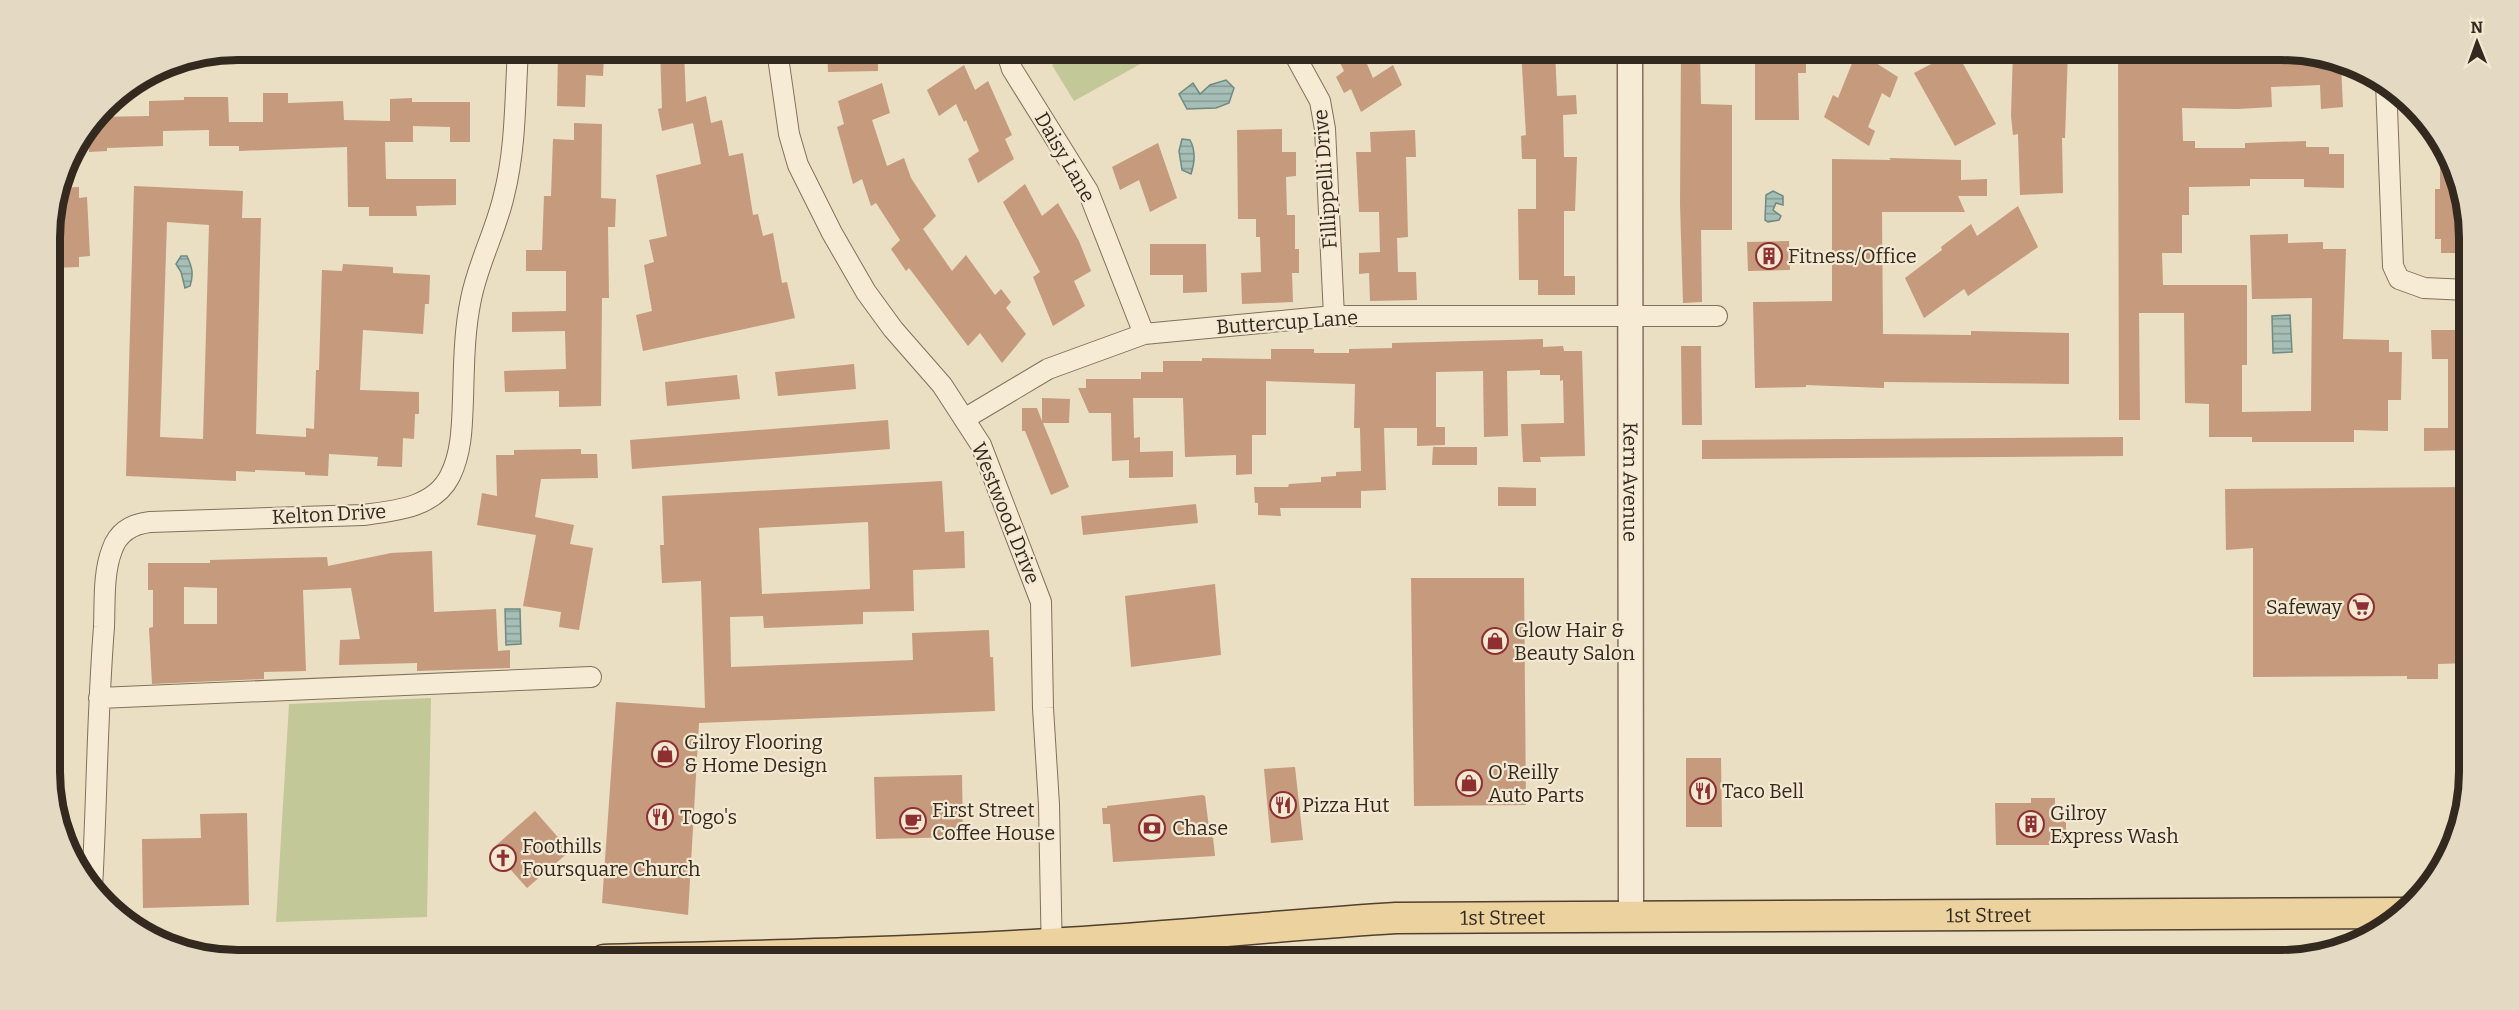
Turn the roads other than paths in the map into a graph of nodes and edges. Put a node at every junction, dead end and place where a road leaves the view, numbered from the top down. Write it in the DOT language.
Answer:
graph roads {
  1 [pos="517,60"];
  2 [pos="778,60"];
  3 [pos="1009,60"];
  4 [pos="1297,60"];
  5 [pos="1630,60"];
  6 [pos="2386,95"];
  7 [pos="2459,290"];
  8 [pos="1334,316"];
  9 [pos="1717,316"];
  10 [pos="1630,317"];
  11 [pos="1144,334"];
  12 [pos="964,419"];
  13 [pos="591,677"];
  14 [pos="99,698"];
  15 [pos="93,874"];
  16 [pos="2389,913"];
  17 [pos="1631,915"];
  18 [pos="1051,950"];
  19 [pos="1071,950"];
  1 -- 14 [label="street, Kelton Drive"];
  2 -- 12 [label="street, Westwood Drive"];
  3 -- 11 [label="street, Daisy Lane"];
  4 -- 8 [label="street, Fillippelli Drive"];
  5 -- 10 [label="street, Kern Avenue"];
  6 -- 7 [label="street"];
  8 -- 10 [label="street, Buttercup Lane"];
  8 -- 11 [label="street, Buttercup Lane"];
  9 -- 10 [label="street, Buttercup Lane"];
  10 -- 17 [label="street, Kern Avenue"];
  11 -- 12 [label="street, Buttercup Lane"];
  12 -- 18 [label="street, Westwood Drive"];
  13 -- 14 [label="street"];
  14 -- 15 [label="street, Kelton Drive"];
  16 -- 17 [label="main road, 1st Street"];
  17 -- 19 [label="main road, 1st Street"];
}
